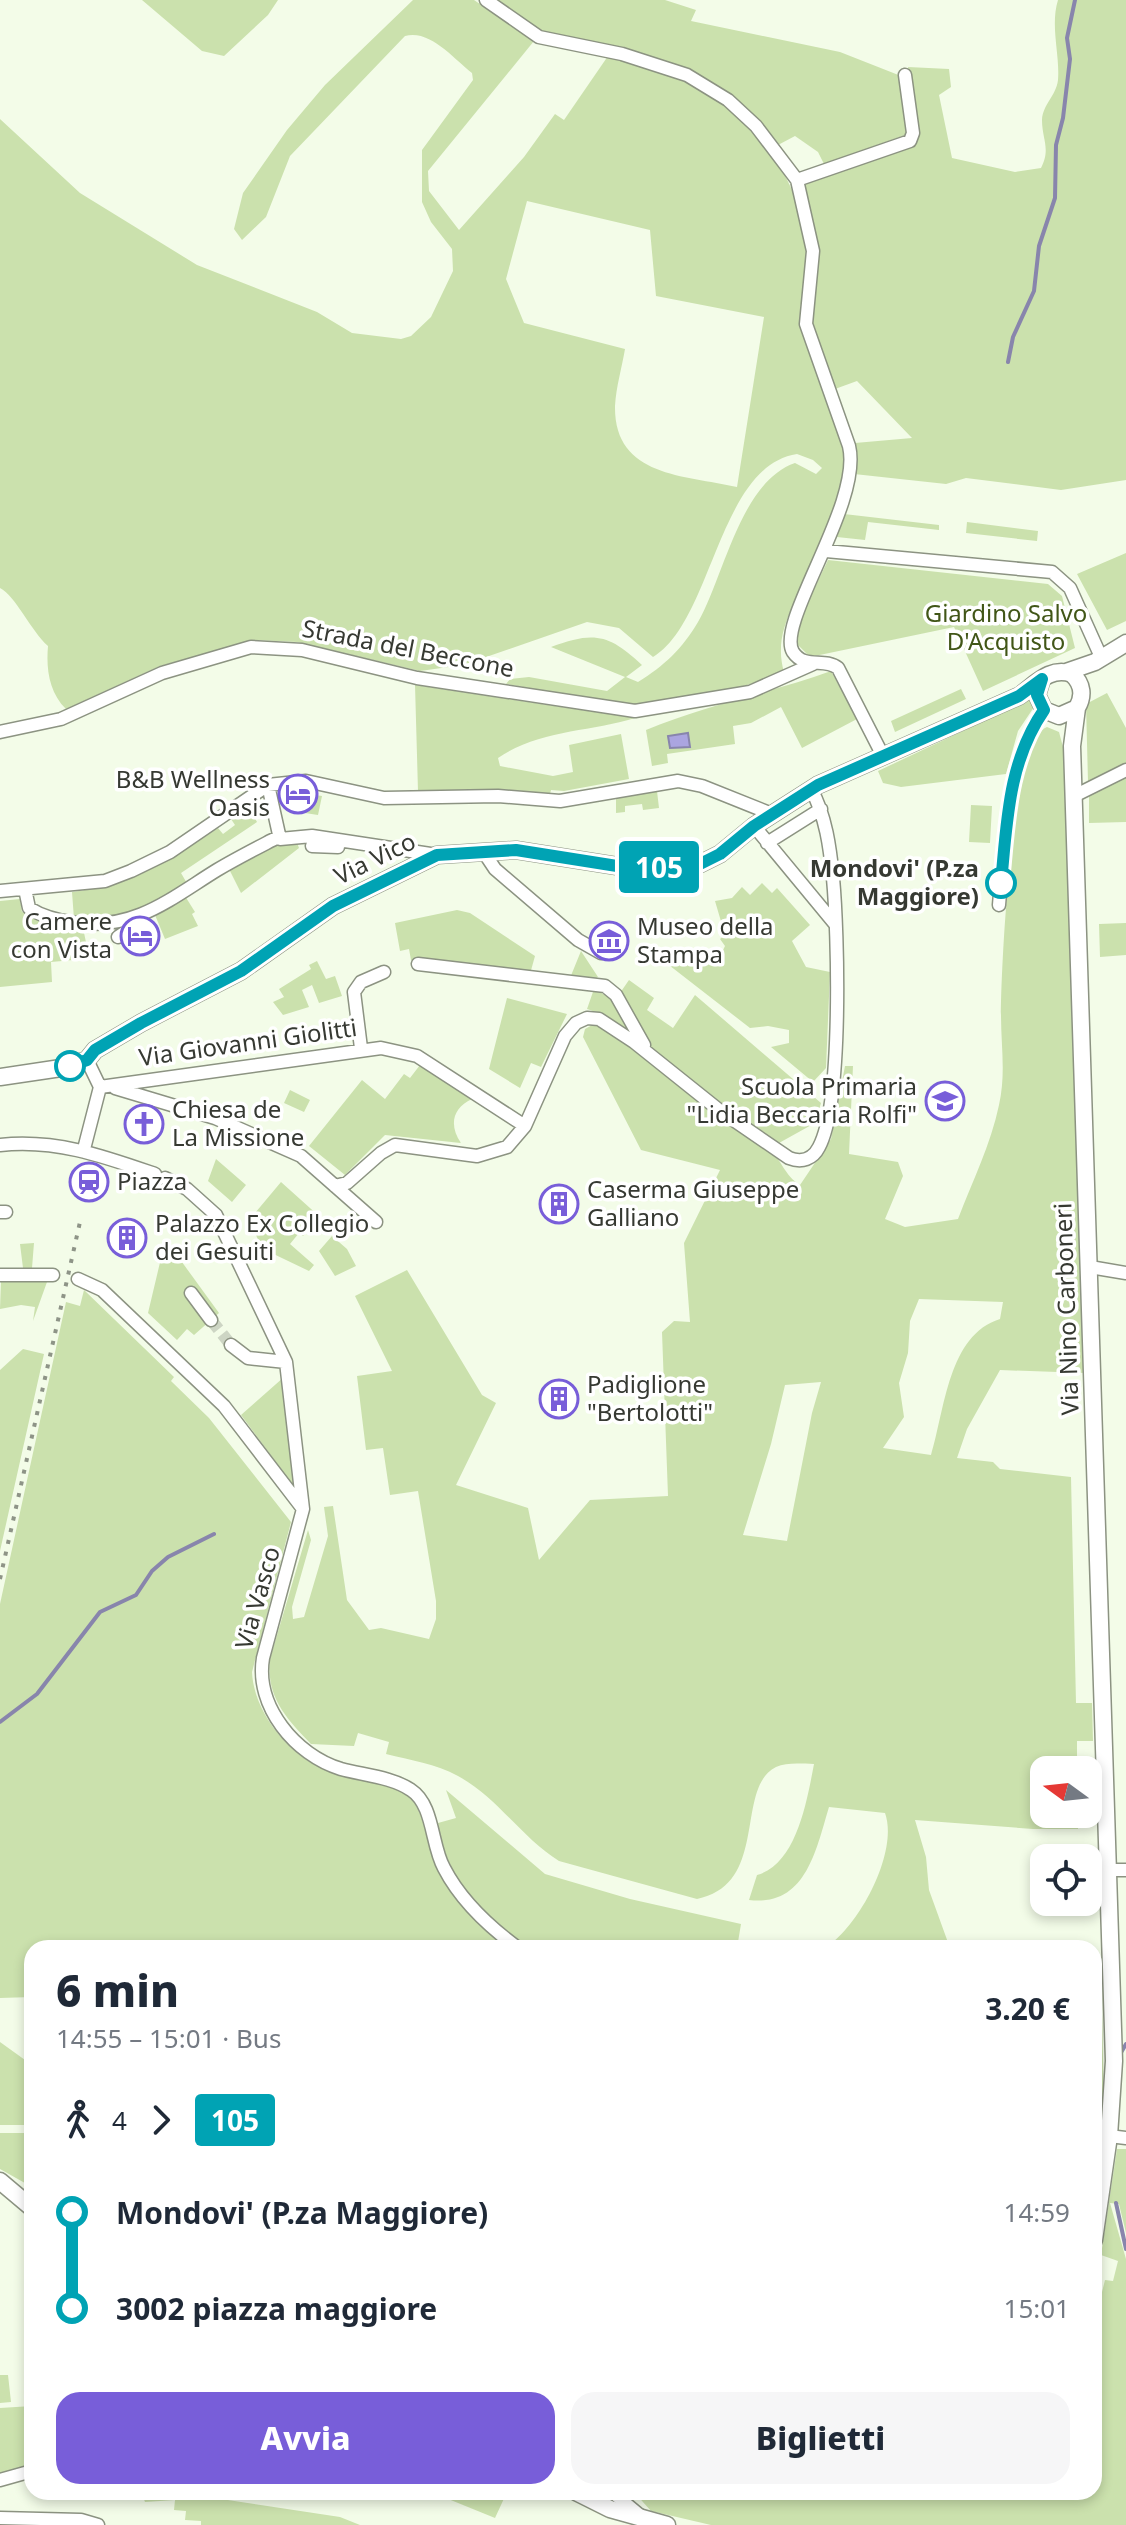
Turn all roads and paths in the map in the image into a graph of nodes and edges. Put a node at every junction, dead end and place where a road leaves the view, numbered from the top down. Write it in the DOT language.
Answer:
graph roads {
  1 [pos="486,0"];
  2 [pos="905,75"];
  3 [pos="797,180"];
  4 [pos="826,551"];
  5 [pos="1126,643"];
  6 [pos="1098,659"];
  7 [pos="813,664"];
  8 [pos="1066,672"];
  9 [pos="1042,679"];
  10 [pos="1082,689"];
  11 [pos="1019,696"];
  12 [pos="1077,708"];
  13 [pos="1047,709"];
  14 [pos="0,732"];
  15 [pos="1072,746"];
  16 [pos="883,756"];
  17 [pos="1126,770"];
  18 [pos="268,785"];
  19 [pos="811,789"];
  20 [pos="1074,796"];
  21 [pos="821,809"];
  22 [pos="772,814"];
  23 [pos="754,826"];
  24 [pos="278,837"];
  25 [pos="767,843"];
  26 [pos="312,846"];
  27 [pos="364,847"];
  28 [pos="483,851"];
  29 [pos="437,855"];
  30 [pos="25,889"];
  31 [pos="0,891"];
  32 [pos="999,905"];
  33 [pos="151,914"];
  34 [pos="835,924"];
  35 [pos="118,937"];
  36 [pos="601,953"];
  37 [pos="418,964"];
  38 [pos="384,972"];
  39 [pos="361,1048"];
  40 [pos="653,1057"];
  41 [pos="87,1060"];
  42 [pos="0,1077"];
  43 [pos="104,1086"];
  44 [pos="525,1126"];
  45 [pos="0,1145"];
  46 [pos="84,1149"];
  47 [pos="335,1186"];
  48 [pos="376,1222"];
  49 [pos="1090,1267"];
  50 [pos="1126,1273"];
  51 [pos="0,1275"];
  52 [pos="53,1275"];
  53 [pos="78,1279"];
  54 [pos="191,1293"];
  55 [pos="211,1320"];
  56 [pos="231,1345"];
  57 [pos="286,1362"];
  58 [pos="303,1509"];
  59 [pos="1107,1870"];
  60 [pos="1126,1870"];
  61 [pos="509,1940"];
  62 [pos="1110,2138"];
  63 [pos="0,2181"];
  64 [pos="1102,2189"];
  65 [pos="24,2201"];
  66 [pos="24,2473"];
  67 [pos="0,2480"];
  68 [pos="592,2500"];
  69 [pos="621,2500"];
  70 [pos="0,2518"];
  71 [pos="644,2519"];
  72 [pos="98,2525"];
  73 [pos="667,2525"];
  1 -- 3 [label="street"];
  2 -- 3 [label="street"];
  3 -- 4 [label="street"];
  4 -- 6 [label="street"];
  4 -- 7 [label="street"];
  5 -- 6 [label="main road"];
  6 -- 8 [label="main road"];
  6 -- 10 [label="main road, Via Nino Carboneri"];
  7 -- 14 [label="street, Strada del Beccone"];
  7 -- 16 [label="street"];
  8 -- 9 [label="main road"];
  8 -- 10 [label="main road"];
  9 -- 11 [label="main road, Via Vico"];
  9 -- 13 [label="main road"];
  10 -- 12 [label="main road, Via Nino Carboneri"];
  11 -- 13 [label="main road"];
  11 -- 16 [label="main road, Via Vico"];
  12 -- 13 [label="main road"];
  12 -- 15 [label="main road, Via Nino Carboneri"];
  13 -- 15 [label="main road, Via Nino Carboneri"];
  13 -- 32 [label="street"];
  15 -- 20 [label="main road, Via Nino Carboneri"];
  16 -- 19 [label="main road, Via Vico"];
  17 -- 20 [label="street"];
  18 -- 22 [label="street"];
  18 -- 24 [label="street"];
  18 -- 30 [label="street"];
  19 -- 21 [label="street"];
  19 -- 22 [label="main road, Via Vico"];
  20 -- 49 [label="main road, Via Nino Carboneri"];
  21 -- 25 [label="street"];
  21 -- 34 [label="street"];
  22 -- 23 [label="main road, Via Vico"];
  23 -- 25 [label="street"];
  23 -- 28 [label="main road, Via Vico"];
  24 -- 27 [label="street"];
  24 -- 33 [label="street"];
  25 -- 34 [label="street"];
  26 -- 27 [label="street"];
  27 -- 29 [label="street"];
  28 -- 29 [label="main road, Via Vico"];
  28 -- 36 [label="street"];
  29 -- 41 [label="main road, Via Vico"];
  30 -- 31 [label="street"];
  30 -- 33 [label="street"];
  33 -- 35 [label="street"];
  34 -- 40 [label="street"];
  37 -- 40 [label="street"];
  38 -- 39 [label="street"];
  39 -- 43 [label="street, Via Giovanni Giolitti"];
  39 -- 44 [label="street, Via Giovanni Giolitti"];
  40 -- 44 [label="street"];
  41 -- 42 [label="main road"];
  41 -- 43 [label="street"];
  43 -- 46 [label="street"];
  43 -- 47 [label="street"];
  44 -- 47 [label="street"];
  45 -- 46 [label="street, Via Vasco"];
  46 -- 57 [label="street, Via Vasco"];
  47 -- 48 [label="street"];
  49 -- 50 [label="street"];
  49 -- 59 [label="main road, Via Nino Carboneri"];
  51 -- 52 [label="street"];
  53 -- 58 [label="street"];
  54 -- 55 [label="street"];
  56 -- 57 [label="street"];
  57 -- 58 [label="street, Via Vasco"];
  58 -- 61 [label="street, Via Vasco"];
  59 -- 60 [label="street"];
  59 -- 62 [label="main road, Via Nino Carboneri"];
  62 -- 64 [label="main road, Via Nino Carboneri"];
  63 -- 65 [label="main road"];
  66 -- 67 [label="street"];
  68 -- 71 [label="main road"];
  69 -- 71 [label="street"];
  70 -- 72 [label="street"];
  71 -- 73 [label="main road"];
}
